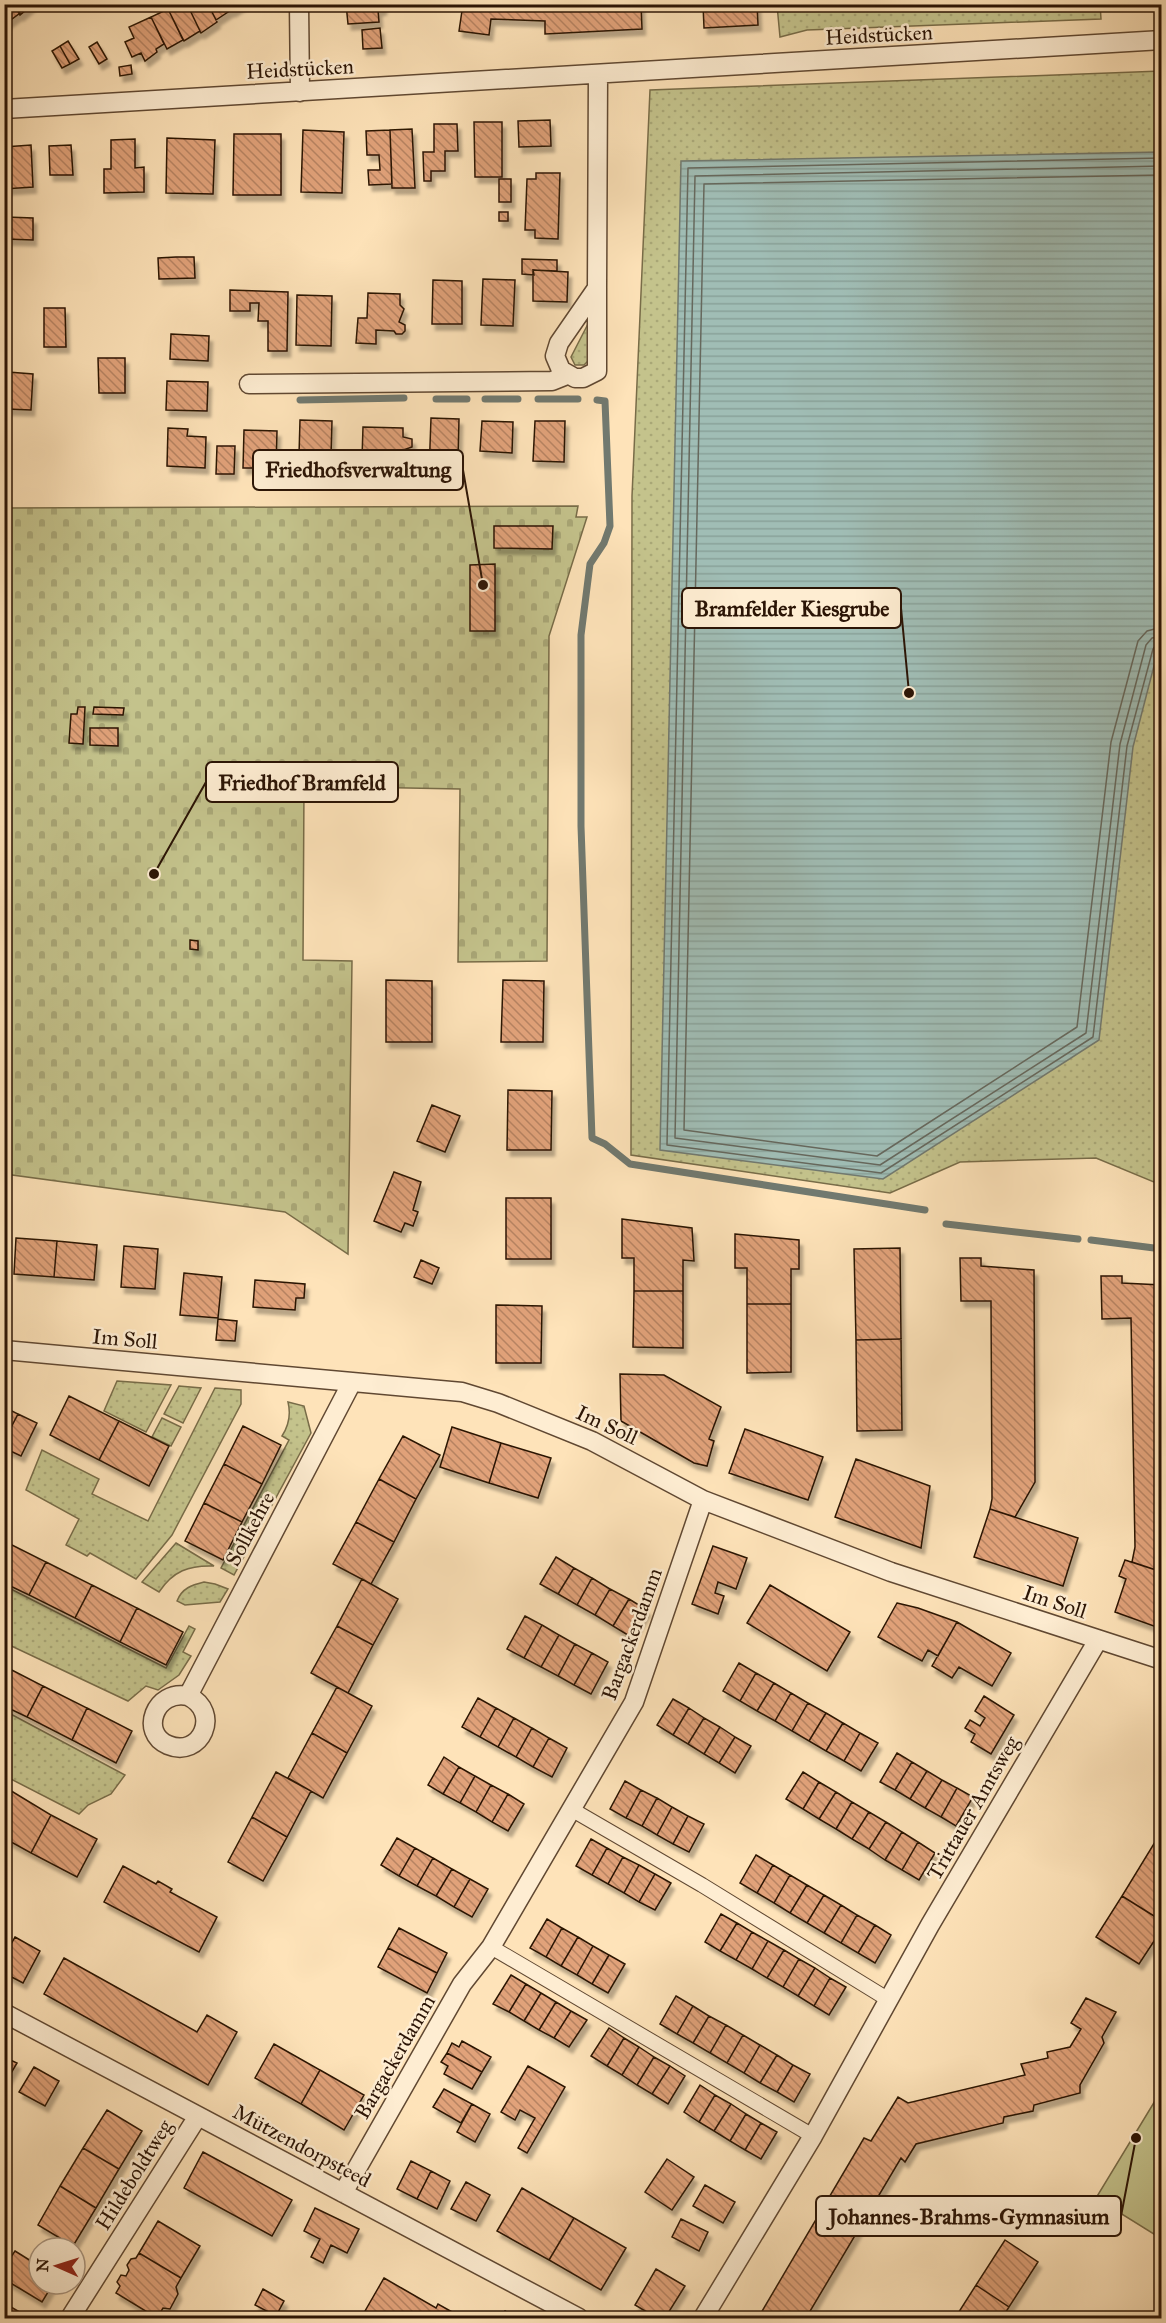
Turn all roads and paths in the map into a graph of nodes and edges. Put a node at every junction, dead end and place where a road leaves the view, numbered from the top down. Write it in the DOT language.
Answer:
graph roads {
  1 [pos="299,4"];
  2 [pos="1161,40"];
  3 [pos="598,74"];
  4 [pos="300,92"];
  5 [pos="4,109"];
  6 [pos="597,288"];
  7 [pos="567,375"];
  8 [pos="249,384"];
  9 [pos="4,1350"];
  10 [pos="352,1382"];
  11 [pos="704,1500"];
  12 [pos="1098,1640"];
  13 [pos="1161,1660"];
  14 [pos="188,1696"];
  15 [pos="572,1809"];
  16 [pos="491,1947"];
  17 [pos="889,2000"];
  18 [pos="4,2013"];
  19 [pos="198,2116"];
  20 [pos="813,2136"];
  21 [pos="343,2193"];
  22 [pos="70,2319"];
  23 [pos="579,2319"];
  24 [pos="703,2319"];
  1 -- 4 [label="street"];
  2 -- 3 [label="street, Heidstücken"];
  3 -- 4 [label="street, Heidstücken"];
  3 -- 6 [label="street"];
  4 -- 5 [label="street, Heidstücken"];
  6 -- 7 [label="street"];
  6 -- 7 [label="street"];
  7 -- 8 [label="street"];
  9 -- 10 [label="street, Im Soll"];
  10 -- 11 [label="street, Im Soll"];
  10 -- 14 [label="street, Sollkehre"];
  11 -- 12 [label="street, Im Soll"];
  11 -- 15 [label="street, Bargackerdamm"];
  12 -- 13 [label="street, Im Soll"];
  12 -- 17 [label="street, Trittauer Amtsweg"];
  15 -- 16 [label="street, Bargackerdamm"];
  15 -- 17 [label="street"];
  16 -- 20 [label="street"];
  16 -- 21 [label="street, Bargackerdamm"];
  17 -- 20 [label="street, Trittauer Amtsweg"];
  18 -- 19 [label="street, Mützendorpsteed"];
  19 -- 21 [label="street, Mützendorpsteed"];
  19 -- 22 [label="street, Hildeboldtweg"];
  20 -- 24 [label="street, Trittauer Amtsweg"];
  21 -- 23 [label="street, Mützendorpsteed"];
}
